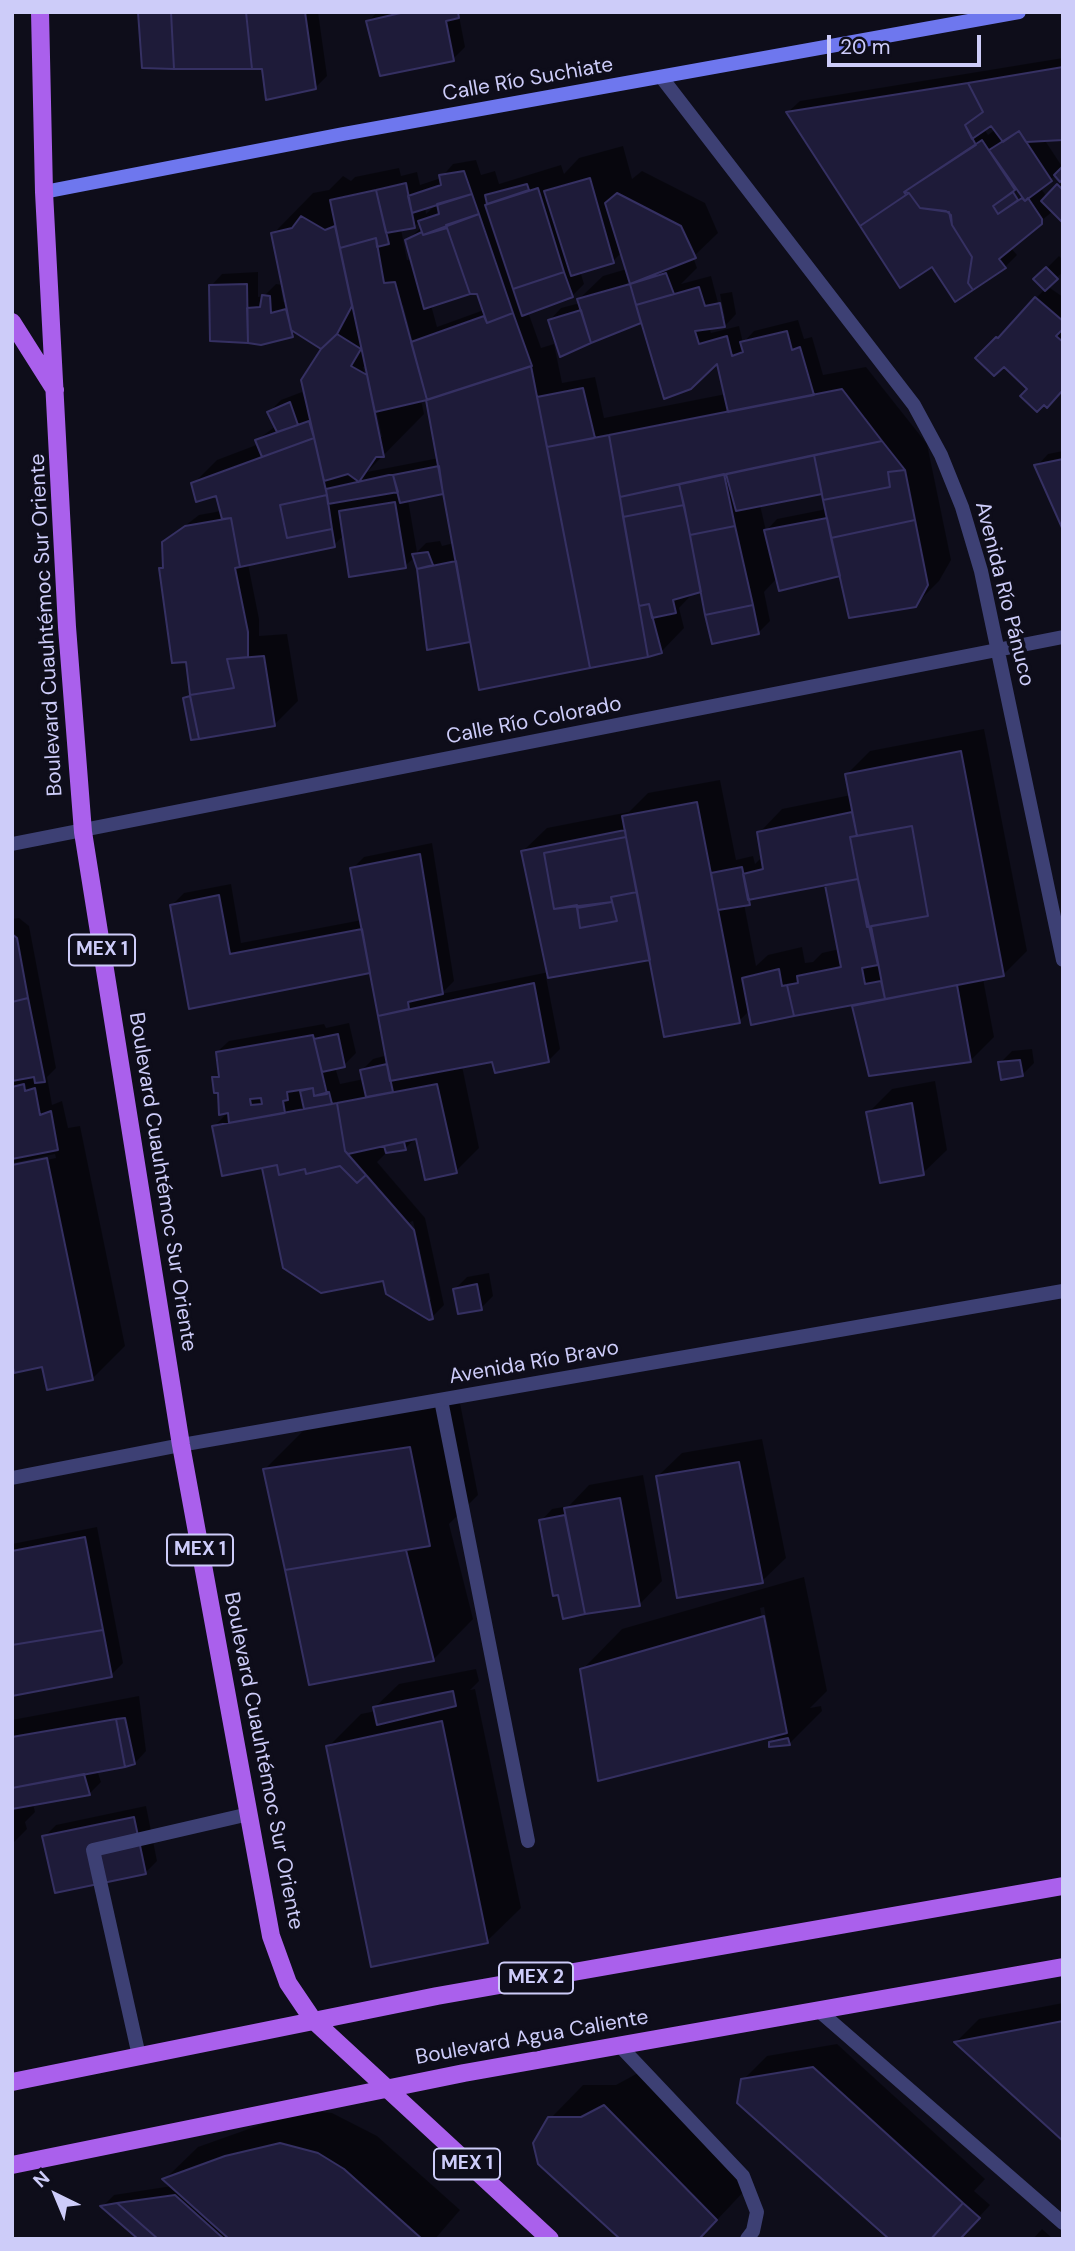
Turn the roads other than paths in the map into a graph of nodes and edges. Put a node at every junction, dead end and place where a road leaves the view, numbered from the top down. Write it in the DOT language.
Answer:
graph roads {
  1 [pos="40,12"];
  2 [pos="1019,12"];
  3 [pos="662,78"];
  4 [pos="44,192"];
  5 [pos="12,323"];
  6 [pos="57,393"];
  7 [pos="1063,637"];
  8 [pos="998,649"];
  9 [pos="83,832"];
  10 [pos="12,844"];
  11 [pos="1063,960"];
  12 [pos="1063,1291"];
  13 [pos="441,1400"];
  14 [pos="181,1445"];
  15 [pos="12,1478"];
  16 [pos="249,1814"];
  17 [pos="528,1841"];
  18 [pos="1063,1886"];
  19 [pos="1063,1967"];
  20 [pos="818,2010"];
  21 [pos="313,2020"];
  22 [pos="619,2045"];
  23 [pos="139,2056"];
  24 [pos="12,2082"];
  25 [pos="384,2089"];
  26 [pos="12,2165"];
  27 [pos="1063,2223"];
  28 [pos="543,2237"];
  29 [pos="747,2239"];
  1 -- 4 [label="main road, Boulevard Cuauhtémoc Sur Oriente / MEX 1"];
  2 -- 3 [label="street, Calle Río Suchiate"];
  3 -- 4 [label="street, Calle Río Suchiate"];
  3 -- 8 [label="street, Avenida Río Pánuco"];
  4 -- 6 [label="main road, Boulevard Cuauhtémoc Sur Oriente / MEX 1"];
  5 -- 6 [label="main road"];
  6 -- 9 [label="main road, Boulevard Cuauhtémoc Sur Oriente / MEX 1"];
  7 -- 8 [label="street, Calle Río Colorado"];
  8 -- 9 [label="street, Calle Río Colorado"];
  8 -- 11 [label="street, Avenida Río Pánuco"];
  9 -- 10 [label="street, Calle Río Colorado"];
  9 -- 14 [label="main road, Boulevard Cuauhtémoc Sur Oriente / MEX 1"];
  12 -- 13 [label="street, Avenida Río Bravo"];
  13 -- 14 [label="street, Avenida Río Bravo"];
  13 -- 17 [label="street"];
  14 -- 15 [label="street, Avenida Río Bravo"];
  14 -- 16 [label="main road, Boulevard Cuauhtémoc Sur Oriente / MEX 1"];
  16 -- 21 [label="main road, Boulevard Cuauhtémoc Sur Oriente / MEX 1"];
  16 -- 23 [label="street"];
  18 -- 21 [label="main road, MEX 2"];
  19 -- 20 [label="main road, Boulevard Agua Caliente"];
  20 -- 22 [label="main road, Boulevard Agua Caliente"];
  20 -- 27 [label="street"];
  21 -- 23 [label="main road, MEX 2"];
  21 -- 25 [label="main road, Boulevard Cuauhtémoc Sur Oriente / MEX 1"];
  22 -- 25 [label="main road, Boulevard Agua Caliente"];
  22 -- 29 [label="street"];
  23 -- 24 [label="main road, MEX 2"];
  25 -- 26 [label="main road, Boulevard Agua Caliente"];
  25 -- 28 [label="main road, Boulevard Cuauhtémoc Sur Oriente / MEX 1"];
}
